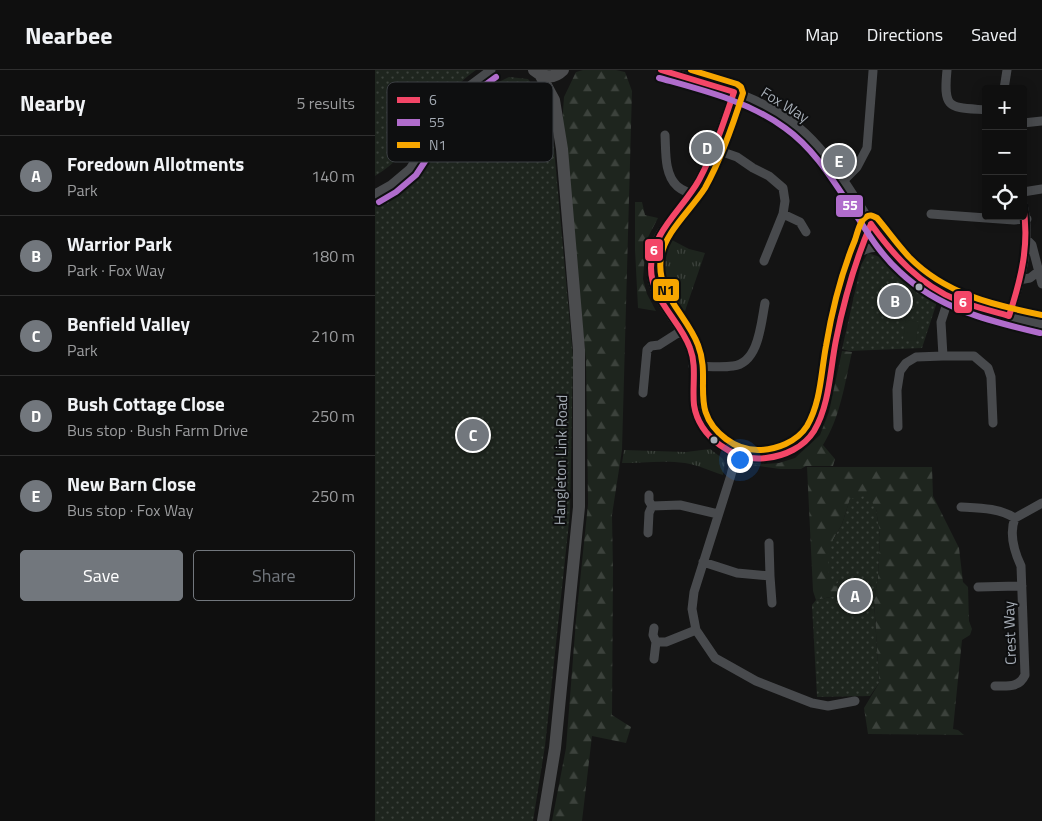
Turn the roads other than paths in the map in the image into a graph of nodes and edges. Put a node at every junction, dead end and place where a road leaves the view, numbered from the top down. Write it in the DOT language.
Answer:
graph roads {
  1 [pos="491,70"];
  2 [pos="661,70"];
  3 [pos="947,70"];
  4 [pos="1007,70"];
  5 [pos="873,71"];
  6 [pos="535,72"];
  7 [pos="561,72"];
  8 [pos="678,72"];
  9 [pos="475,82"];
  10 [pos="1005,85"];
  11 [pos="734,92"];
  12 [pos="554,100"];
  13 [pos="982,110"];
  14 [pos="1042,120"];
  15 [pos="1027,122"];
  16 [pos="665,135"];
  17 [pos="714,149"];
  18 [pos="414,162"];
  19 [pos="844,180"];
  20 [pos="1042,189"];
  21 [pos="1027,191"];
  22 [pos="375,194"];
  23 [pos="691,194"];
  24 [pos="783,214"];
  25 [pos="931,214"];
  26 [pos="982,218"];
  27 [pos="1027,220"];
  28 [pos="871,224"];
  29 [pos="806,232"];
  30 [pos="1027,240"];
  31 [pos="859,253"];
  32 [pos="896,257"];
  33 [pos="764,260"];
  34 [pos="1039,271"];
  35 [pos="1019,280"];
  36 [pos="1042,284"];
  37 [pos="949,297"];
  38 [pos="765,303"];
  39 [pos="1009,316"];
  40 [pos="1042,324"];
  41 [pos="681,331"];
  42 [pos="943,356"];
  43 [pos="693,366"];
  44 [pos="643,393"];
  45 [pos="993,423"];
  46 [pos="899,427"];
  47 [pos="736,455"];
  48 [pos="649,494"];
  49 [pos="1042,503"];
  50 [pos="652,506"];
  51 [pos="961,507"];
  52 [pos="718,514"];
  53 [pos="1015,518"];
  54 [pos="647,533"];
  55 [pos="769,543"];
  56 [pos="703,562"];
  57 [pos="770,576"];
  58 [pos="1021,586"];
  59 [pos="978,587"];
  60 [pos="772,603"];
  61 [pos="654,628"];
  62 [pos="696,630"];
  63 [pos="656,642"];
  64 [pos="654,659"];
  65 [pos="995,686"];
  66 [pos="855,701"];
  67 [pos="543,821"];
  1 -- 9 [label="street"];
  2 -- 8 [label="street, Fox Way"];
  3 -- 13 [label="street"];
  4 -- 10 [label="street"];
  5 -- 19 [label="street"];
  6 -- 7 [label="highway"];
  7 -- 12 [label="highway, Hangleton Link Road"];
  8 -- 11 [label="street, Fox Way"];
  11 -- 17 [label="street"];
  11 -- 19 [label="street, Fox Way"];
  12 -- 67 [label="highway, Hangleton Link Road"];
  14 -- 15 [label="street"];
  16 -- 23 [label="street"];
  17 -- 23 [label="street"];
  17 -- 24 [label="street"];
  18 -- 22 [label="street"];
  19 -- 28 [label="street, Fox Way"];
  20 -- 21 [label="street"];
  23 -- 41 [label="street"];
  24 -- 29 [label="street"];
  24 -- 33 [label="street"];
  25 -- 26 [label="street"];
  27 -- 30 [label="street"];
  28 -- 31 [label="street"];
  28 -- 32 [label="street, Fox Way"];
  30 -- 34 [label="street"];
  30 -- 35 [label="street"];
  31 -- 32 [label="street"];
  31 -- 47 [label="street"];
  32 -- 37 [label="street, Fox Way"];
  34 -- 35 [label="street"];
  34 -- 36 [label="street"];
  35 -- 39 [label="street"];
  37 -- 39 [label="street, Fox Way"];
  37 -- 42 [label="street"];
  38 -- 43 [label="street"];
  39 -- 40 [label="street, Fox Way"];
  41 -- 43 [label="street"];
  41 -- 44 [label="street"];
  42 -- 45 [label="street"];
  42 -- 46 [label="street"];
  43 -- 47 [label="street"];
  47 -- 52 [label="street"];
  48 -- 50 [label="street"];
  49 -- 53 [label="street"];
  50 -- 52 [label="street"];
  50 -- 54 [label="street"];
  51 -- 53 [label="street"];
  52 -- 56 [label="street"];
  53 -- 58 [label="street, Crest Way"];
  55 -- 57 [label="street"];
  56 -- 57 [label="street"];
  56 -- 62 [label="street"];
  57 -- 60 [label="street"];
  58 -- 59 [label="street, Crest Way"];
  58 -- 65 [label="street, Crest Way"];
  61 -- 63 [label="street"];
  62 -- 63 [label="street"];
  62 -- 66 [label="street"];
  63 -- 64 [label="street"];
}
